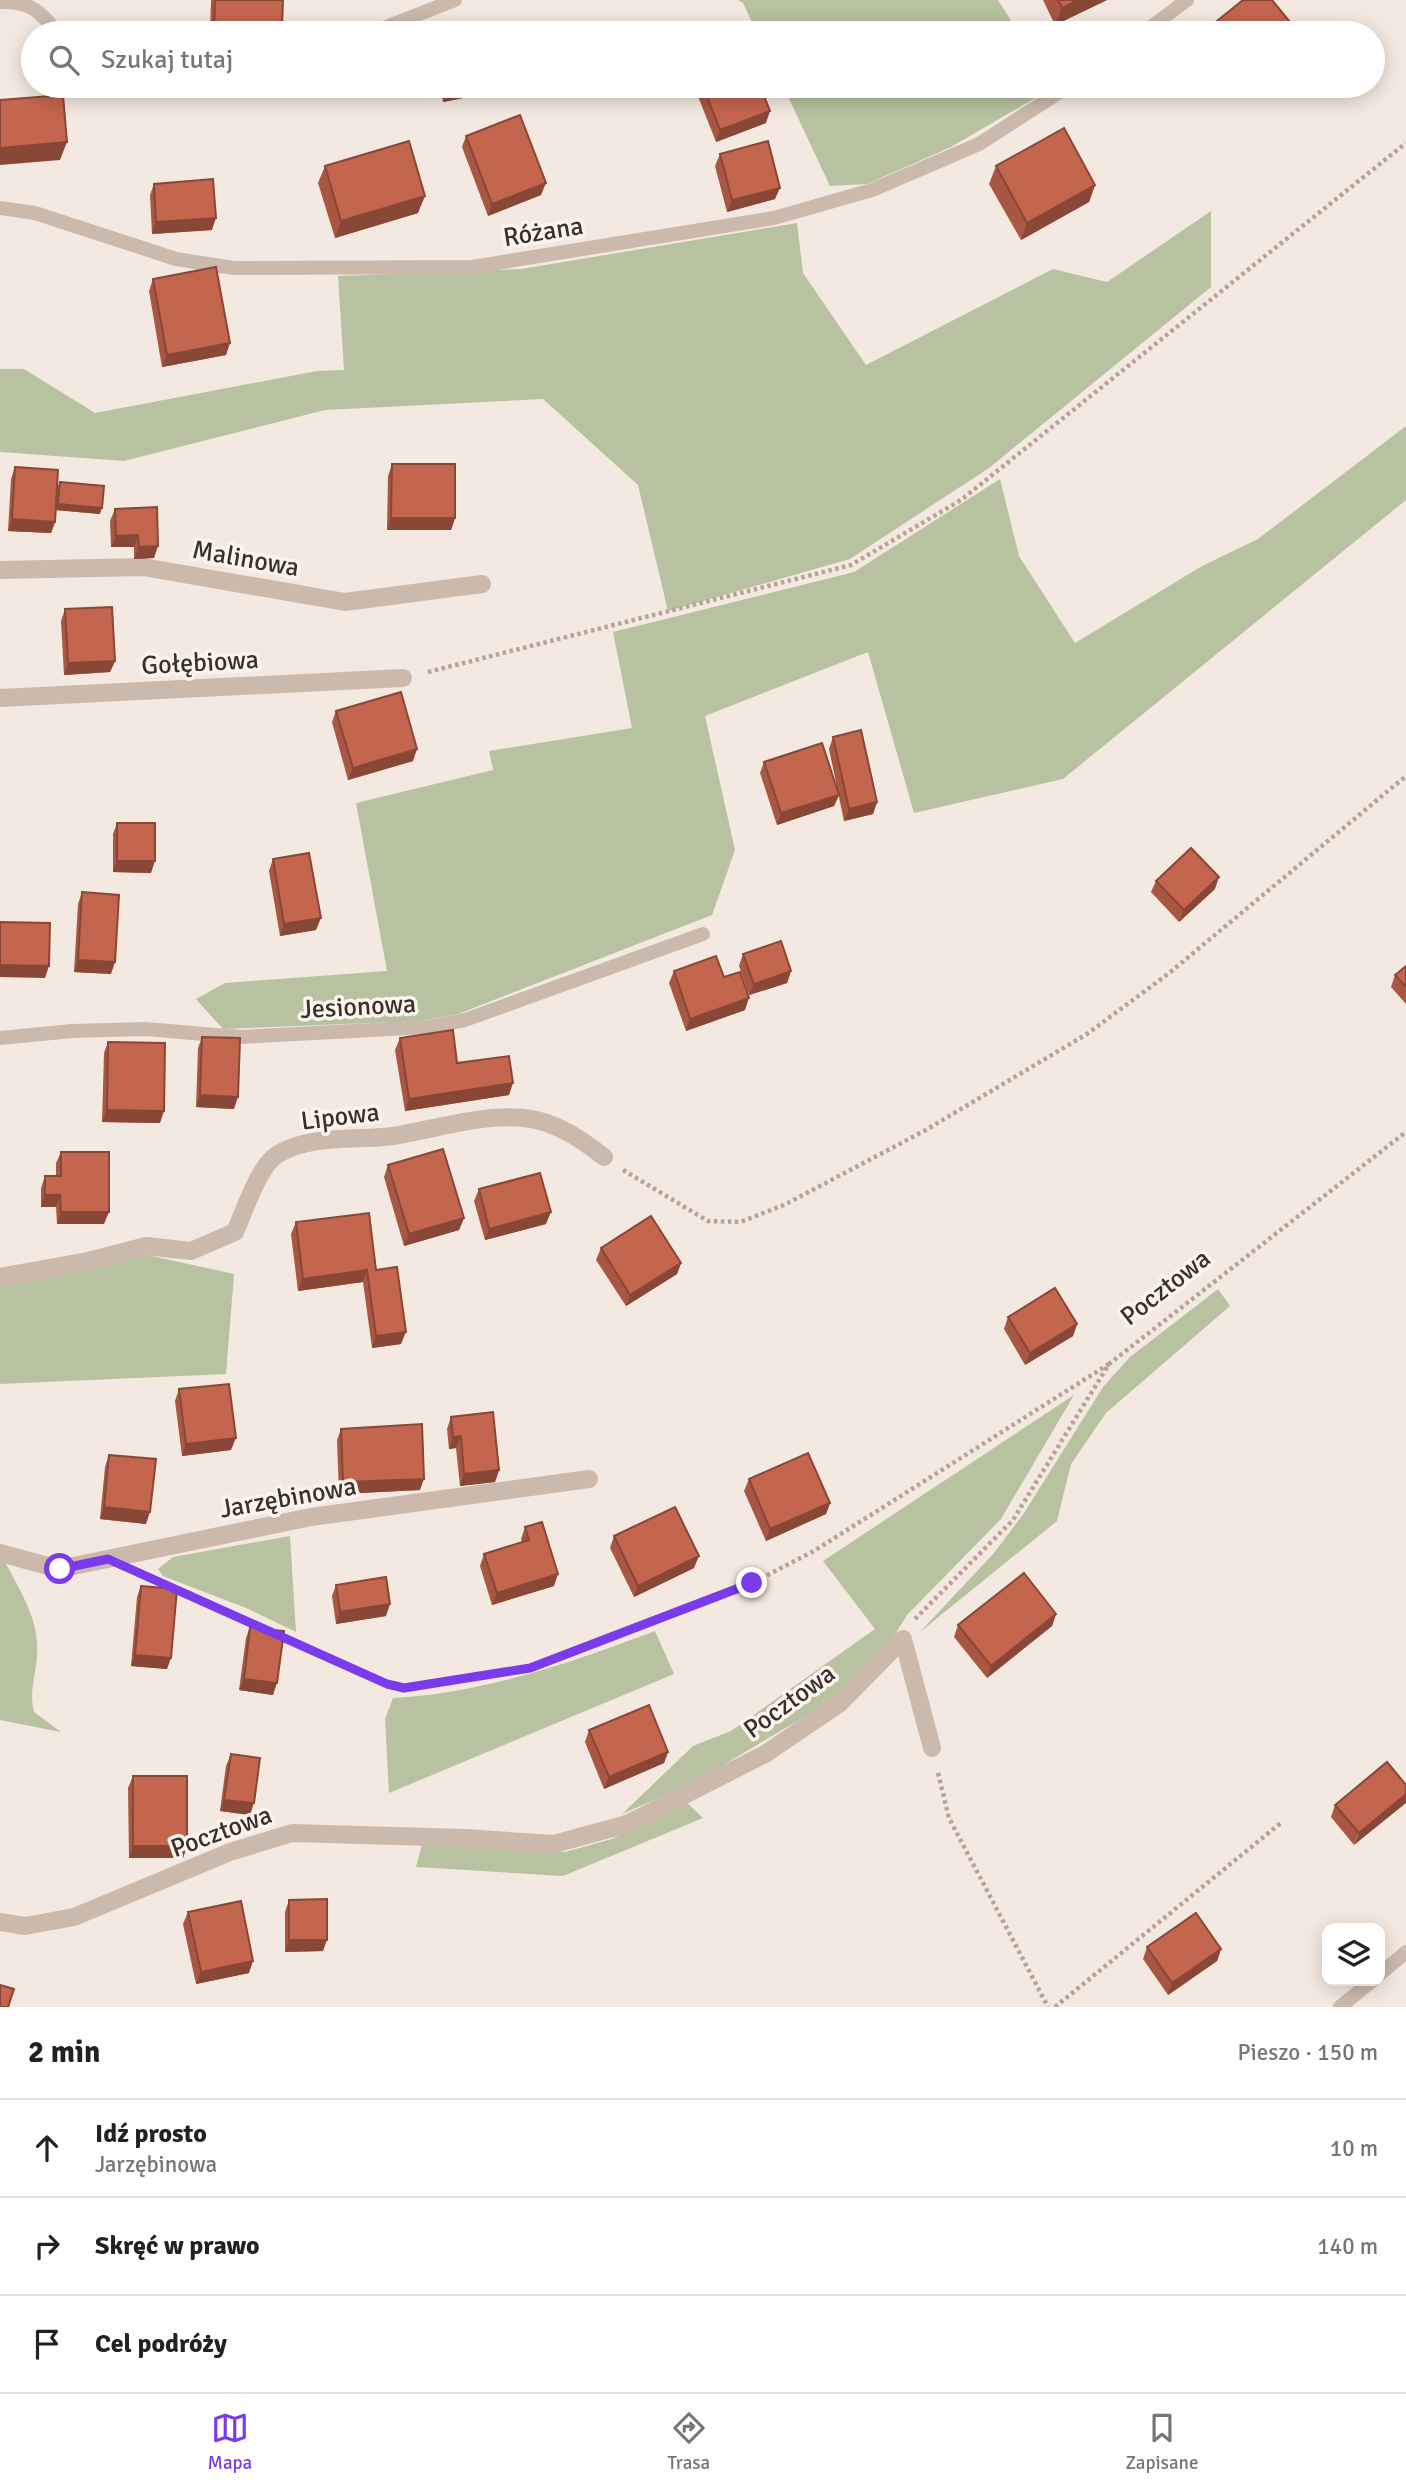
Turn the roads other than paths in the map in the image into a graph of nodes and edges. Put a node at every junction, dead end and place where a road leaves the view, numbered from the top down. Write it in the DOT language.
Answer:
graph roads {
  1 [pos="455,0"];
  2 [pos="1186,0"];
  3 [pos="0,2"];
  4 [pos="48,21"];
  5 [pos="402,21"];
  6 [pos="1159,21"];
  7 [pos="1050,98"];
  8 [pos="0,208"];
  9 [pos="0,569"];
  10 [pos="482,584"];
  11 [pos="403,678"];
  12 [pos="0,698"];
  13 [pos="703,934"];
  14 [pos="0,1038"];
  15 [pos="604,1157"];
  16 [pos="0,1277"];
  17 [pos="589,1479"];
  18 [pos="0,1553"];
  19 [pos="932,1748"];
  20 [pos="0,1922"];
  21 [pos="1406,1952"];
  22 [pos="1385,1970"];
  23 [pos="1366,1986"];
  24 [pos="1340,2007"];
  1 -- 5 [label="lane"];
  2 -- 6 [label="lane"];
  3 -- 4 [label="lane"];
  7 -- 8 [label="lane, Różana"];
  9 -- 10 [label="street, Malinowa"];
  11 -- 12 [label="street, Gołębiowa"];
  13 -- 14 [label="lane, Jesionowa"];
  15 -- 16 [label="street, Lipowa"];
  17 -- 18 [label="street, Jarzębinowa"];
  19 -- 20 [label="street, Pocztowa"];
  21 -- 22 [label="lane"];
  23 -- 24 [label="lane"];
}
